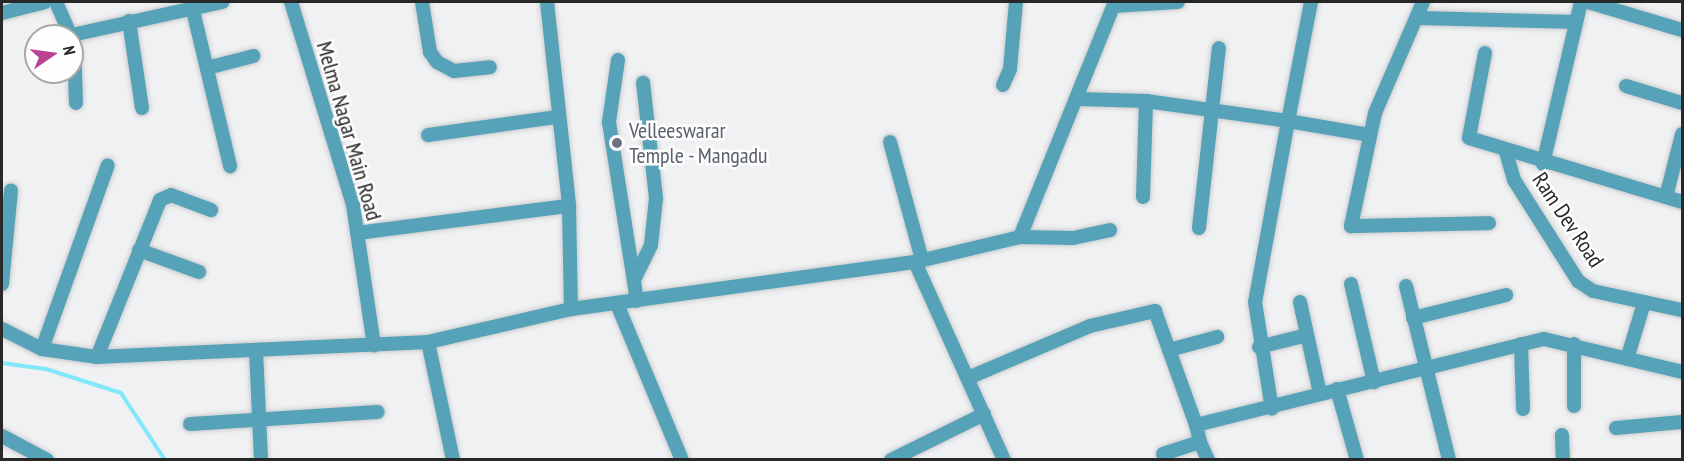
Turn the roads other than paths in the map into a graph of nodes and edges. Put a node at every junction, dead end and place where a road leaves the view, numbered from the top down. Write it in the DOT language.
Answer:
graph roads {
  1 [pos="45,2"];
  2 [pos="56,2"];
  3 [pos="222,2"];
  4 [pos="291,2"];
  5 [pos="422,2"];
  6 [pos="547,2"];
  7 [pos="1016,2"];
  8 [pos="1178,2"];
  9 [pos="1311,2"];
  10 [pos="1423,2"];
  11 [pos="1581,2"];
  12 [pos="1588,2"];
  13 [pos="1114,4"];
  14 [pos="192,5"];
  15 [pos="2,13"];
  16 [pos="1419,18"];
  17 [pos="129,21"];
  18 [pos="1576,21"];
  19 [pos="67,24"];
  20 [pos="1683,30"];
  21 [pos="84,32"];
  22 [pos="1220,48"];
  23 [pos="1485,53"];
  24 [pos="254,56"];
  25 [pos="618,60"];
  26 [pos="490,67"];
  27 [pos="207,68"];
  28 [pos="643,83"];
  29 [pos="75,84"];
  30 [pos="1003,86"];
  31 [pos="1626,86"];
  32 [pos="1078,99"];
  33 [pos="1146,101"];
  34 [pos="76,103"];
  35 [pos="1683,103"];
  36 [pos="141,108"];
  37 [pos="1211,110"];
  38 [pos="556,117"];
  39 [pos="1287,121"];
  40 [pos="1683,134"];
  41 [pos="428,135"];
  42 [pos="1369,135"];
  43 [pos="890,142"];
  44 [pos="1506,152"];
  45 [pos="1542,164"];
  46 [pos="108,165"];
  47 [pos="230,166"];
  48 [pos="11,190"];
  49 [pos="1143,197"];
  50 [pos="1666,197"];
  51 [pos="1683,202"];
  52 [pos="569,206"];
  53 [pos="211,210"];
  54 [pos="1489,223"];
  55 [pos="1199,228"];
  56 [pos="1110,230"];
  57 [pos="357,233"];
  58 [pos="1020,237"];
  59 [pos="139,250"];
  60 [pos="918,261"];
  61 [pos="199,272"];
  62 [pos="634,280"];
  63 [pos="2,284"];
  64 [pos="1351,284"];
  65 [pos="1406,286"];
  66 [pos="1506,295"];
  67 [pos="638,301"];
  68 [pos="1300,302"];
  69 [pos="1644,303"];
  70 [pos="616,304"];
  71 [pos="571,309"];
  72 [pos="1683,310"];
  73 [pos="1413,318"];
  74 [pos="2,329"];
  75 [pos="1307,335"];
  76 [pos="1217,337"];
  77 [pos="428,342"];
  78 [pos="1521,344"];
  79 [pos="1574,344"];
  80 [pos="374,345"];
  81 [pos="1259,348"];
  82 [pos="42,349"];
  83 [pos="256,350"];
  84 [pos="1169,350"];
  85 [pos="97,357"];
  86 [pos="1627,359"];
  87 [pos="1425,369"];
  88 [pos="1683,372"];
  89 [pos="968,378"];
  90 [pos="1374,382"];
  91 [pos="1337,389"];
  92 [pos="1320,394"];
  93 [pos="1574,406"];
  94 [pos="1272,409"];
  95 [pos="1523,410"];
  96 [pos="378,412"];
  97 [pos="984,414"];
  98 [pos="258,420"];
  99 [pos="1683,422"];
  100 [pos="190,424"];
  101 [pos="1196,425"];
  102 [pos="1616,428"];
  103 [pos="1562,435"];
  104 [pos="1200,441"];
  105 [pos="3,442"];
  106 [pos="1163,454"];
  107 [pos="47,459"];
  108 [pos="261,459"];
  109 [pos="453,459"];
  110 [pos="682,459"];
  111 [pos="891,459"];
  112 [pos="1004,459"];
  113 [pos="1208,459"];
  114 [pos="1357,459"];
  115 [pos="1449,459"];
  116 [pos="1563,459"];
  1 -- 15 [label="street"];
  2 -- 19 [label="street"];
  3 -- 14 [label="street"];
  4 -- 57 [label="street, Melma Nagar Main Road"];
  5 -- 26 [label="street"];
  6 -- 38 [label="street"];
  7 -- 30 [label="street"];
  8 -- 13 [label="street"];
  9 -- 39 [label="street"];
  10 -- 16 [label="street"];
  11 -- 18 [label="street"];
  12 -- 20 [label="street"];
  13 -- 32 [label="street"];
  14 -- 17 [label="street"];
  14 -- 27 [label="street"];
  16 -- 18 [label="street"];
  16 -- 42 [label="street"];
  17 -- 21 [label="street"];
  17 -- 36 [label="street"];
  18 -- 45 [label="street"];
  22 -- 37 [label="street"];
  23 -- 44 [label="street"];
  24 -- 27 [label="street"];
  25 -- 62 [label="street"];
  27 -- 47 [label="street"];
  28 -- 62 [label="street"];
  29 -- 34 [label="street"];
  31 -- 35 [label="street"];
  32 -- 33 [label="street"];
  32 -- 58 [label="street"];
  33 -- 37 [label="street"];
  33 -- 49 [label="street"];
  37 -- 39 [label="street"];
  37 -- 55 [label="street"];
  38 -- 41 [label="street"];
  38 -- 52 [label="street"];
  39 -- 42 [label="street"];
  39 -- 81 [label="street"];
  40 -- 50 [label="street"];
  42 -- 54 [label="street"];
  43 -- 60 [label="street"];
  44 -- 45 [label="street"];
  44 -- 69 [label="street, Ram Dev Road"];
  45 -- 50 [label="street"];
  46 -- 82 [label="street"];
  48 -- 63 [label="street"];
  50 -- 51 [label="street"];
  52 -- 57 [label="street"];
  52 -- 71 [label="street"];
  53 -- 59 [label="street"];
  56 -- 58 [label="street"];
  57 -- 80 [label="street, Melma Nagar Main Road"];
  58 -- 60 [label="street"];
  59 -- 61 [label="street"];
  59 -- 85 [label="street"];
  60 -- 67 [label="street"];
  60 -- 89 [label="street"];
  62 -- 67 [label="street"];
  64 -- 90 [label="street"];
  65 -- 73 [label="street"];
  66 -- 73 [label="street"];
  67 -- 70 [label="street"];
  68 -- 75 [label="street"];
  69 -- 72 [label="street, Ram Dev Road"];
  69 -- 86 [label="street"];
  70 -- 71 [label="street"];
  70 -- 110 [label="street"];
  71 -- 77 [label="street"];
  73 -- 87 [label="street"];
  74 -- 82 [label="street"];
  75 -- 81 [label="street"];
  75 -- 92 [label="street"];
  76 -- 84 [label="street"];
  77 -- 80 [label="street"];
  77 -- 109 [label="street"];
  78 -- 79 [label="street"];
  78 -- 87 [label="street"];
  78 -- 95 [label="street"];
  79 -- 86 [label="street"];
  79 -- 93 [label="street"];
  80 -- 83 [label="street"];
  81 -- 94 [label="street"];
  82 -- 85 [label="street"];
  83 -- 85 [label="street"];
  83 -- 98 [label="street"];
  84 -- 89 [label="street"];
  84 -- 101 [label="street"];
  86 -- 88 [label="street"];
  87 -- 90 [label="street"];
  87 -- 115 [label="street"];
  89 -- 97 [label="street"];
  90 -- 91 [label="street"];
  91 -- 92 [label="street"];
  91 -- 114 [label="street"];
  92 -- 94 [label="street"];
  94 -- 101 [label="street"];
  96 -- 98 [label="street"];
  97 -- 111 [label="street"];
  97 -- 112 [label="street"];
  98 -- 100 [label="street"];
  98 -- 108 [label="street"];
  99 -- 102 [label="street"];
  101 -- 104 [label="street"];
  103 -- 116 [label="street"];
  104 -- 106 [label="street"];
  104 -- 113 [label="street"];
  105 -- 107 [label="street"];
}
